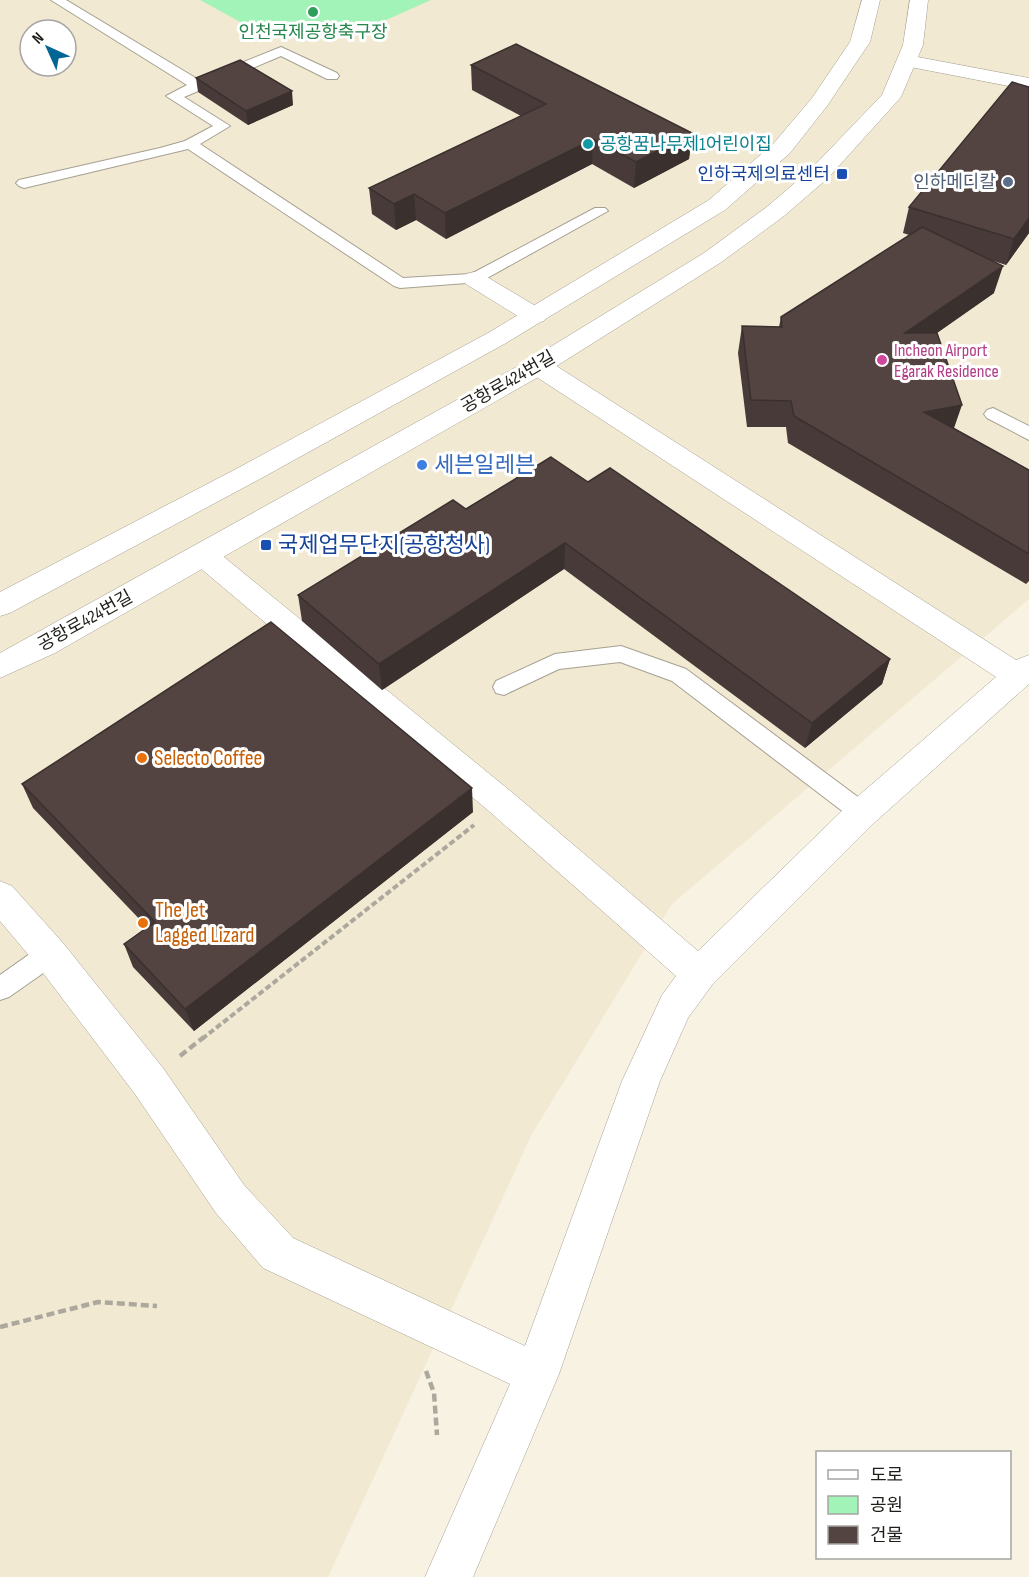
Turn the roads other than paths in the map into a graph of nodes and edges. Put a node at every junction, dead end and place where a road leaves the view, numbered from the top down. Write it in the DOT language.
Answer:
graph roads {
  1 [pos="57,0"];
  2 [pos="871,0"];
  3 [pos="919,0"];
  4 [pos="907,61"];
  5 [pos="332,76"];
  6 [pos="1029,84"];
  7 [pos="198,86"];
  8 [pos="190,144"];
  9 [pos="24,183"];
  10 [pos="600,211"];
  11 [pos="474,279"];
  12 [pos="535,316"];
  13 [pos="538,366"];
  14 [pos="993,414"];
  15 [pos="1029,434"];
  16 [pos="203,555"];
  17 [pos="0,605"];
  18 [pos="0,667"];
  19 [pos="1024,671"];
  20 [pos="504,687"];
  21 [pos="862,813"];
  22 [pos="0,896"];
  23 [pos="50,954"];
  24 [pos="699,974"];
  25 [pos="0,989"];
  26 [pos="537,1374"];
  27 [pos="449,1577"];
  1 -- 7 [label="lane"];
  2 -- 12 [label="street, 공항로424번길"];
  3 -- 4 [label="street, 공항로424번길"];
  4 -- 6 [label="street"];
  4 -- 13 [label="street, 공항로424번길"];
  5 -- 7 [label="lane"];
  7 -- 8 [label="lane"];
  8 -- 9 [label="lane"];
  8 -- 11 [label="lane"];
  10 -- 11 [label="lane"];
  11 -- 12 [label="street"];
  12 -- 17 [label="street, 공항로424번길"];
  13 -- 16 [label="street, 공항로424번길"];
  13 -- 19 [label="street"];
  14 -- 15 [label="lane"];
  16 -- 18 [label="street, 공항로424번길"];
  16 -- 24 [label="street"];
  19 -- 21 [label="street"];
  20 -- 21 [label="lane"];
  21 -- 24 [label="street"];
  22 -- 23 [label="street"];
  23 -- 25 [label="lane"];
  23 -- 26 [label="street"];
  24 -- 26 [label="street"];
  26 -- 27 [label="street"];
}
